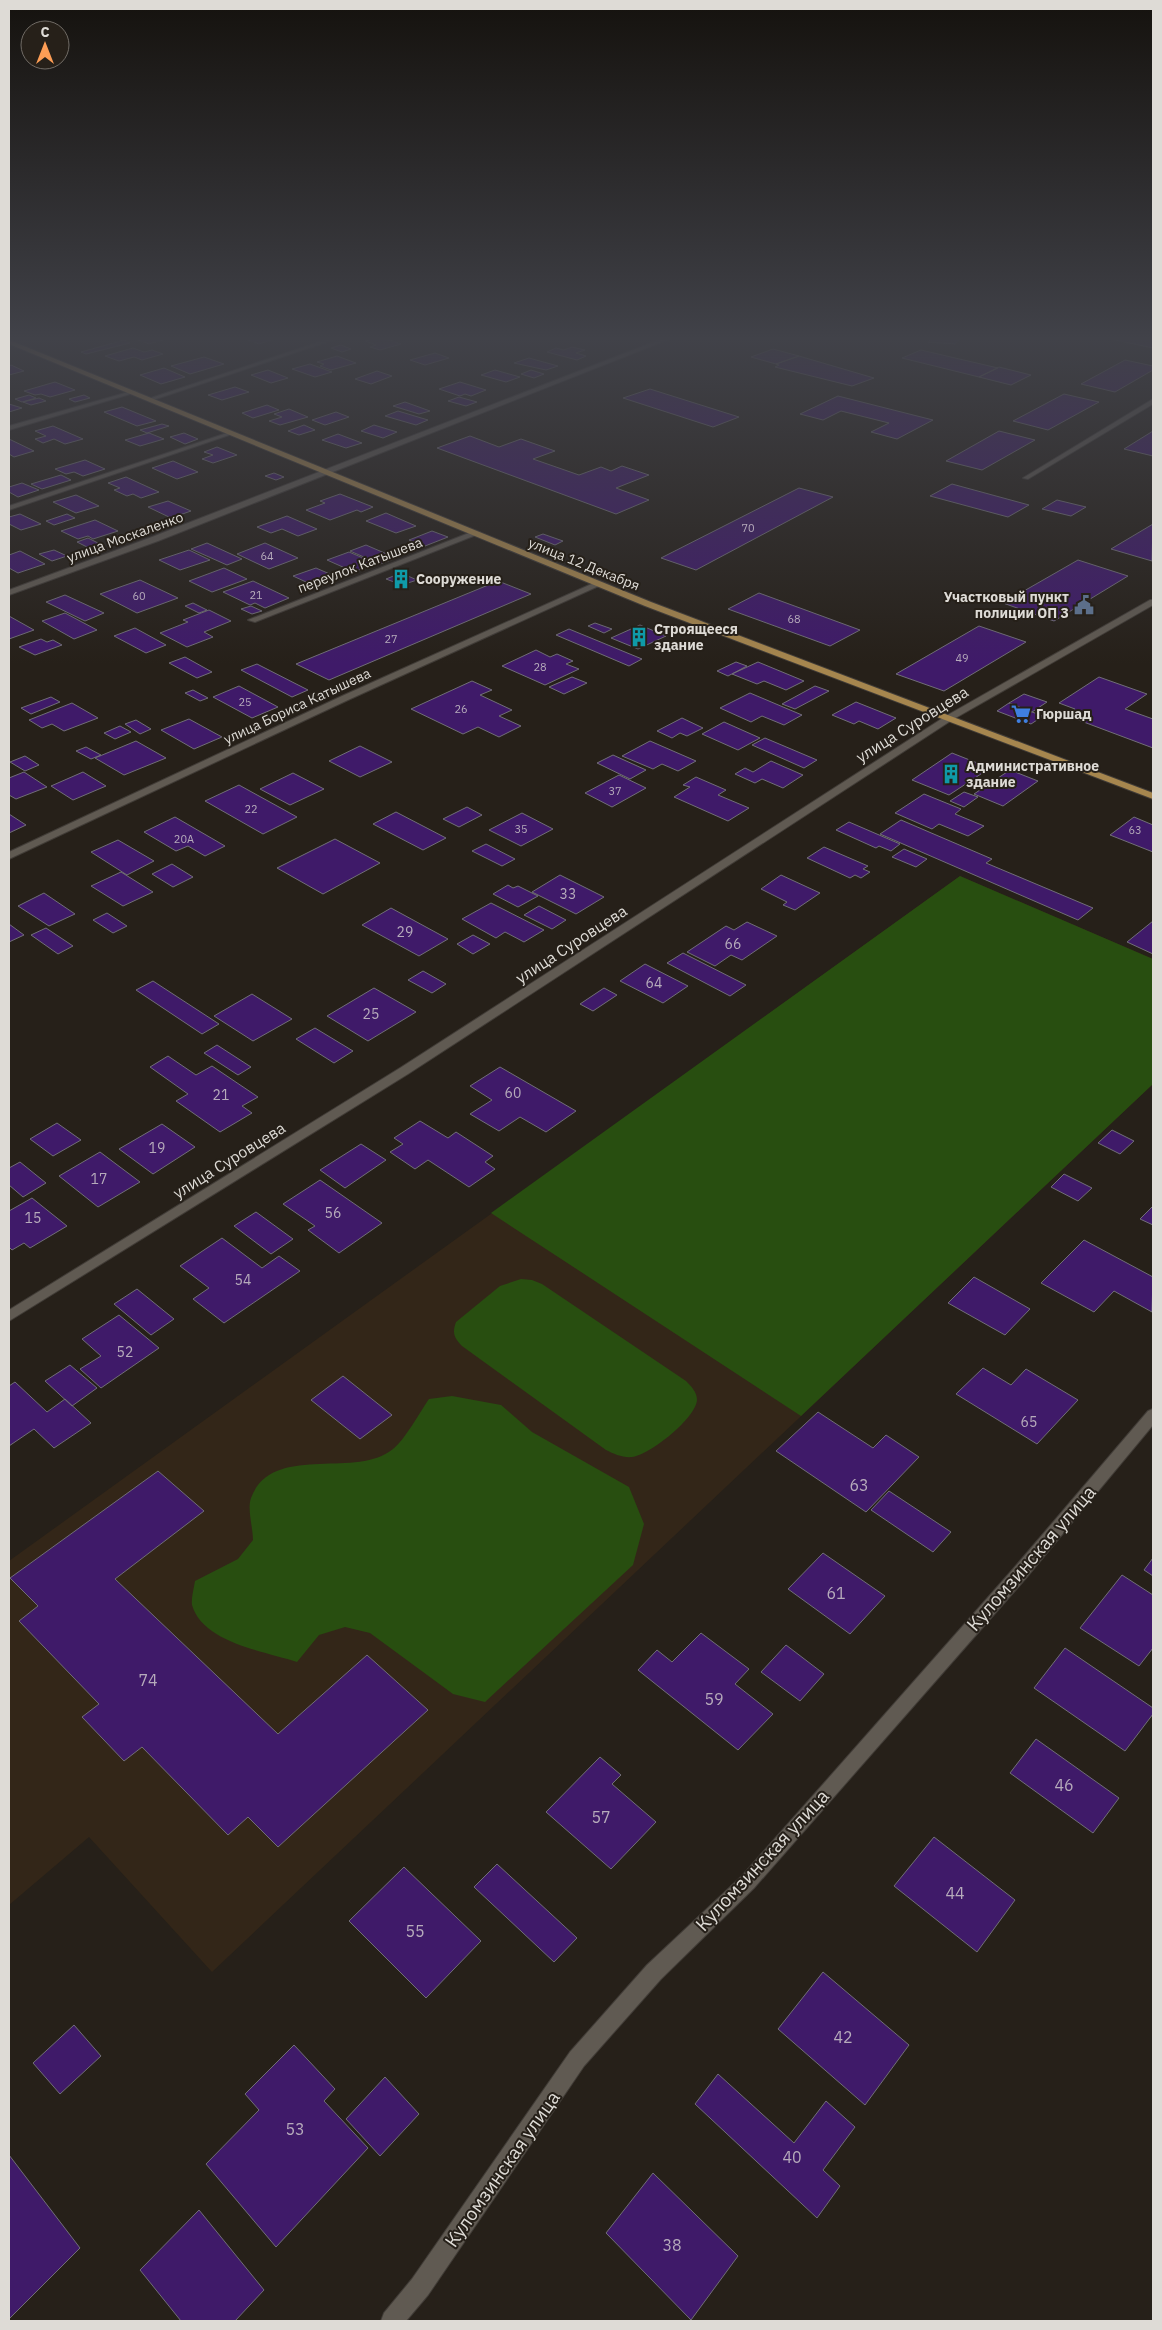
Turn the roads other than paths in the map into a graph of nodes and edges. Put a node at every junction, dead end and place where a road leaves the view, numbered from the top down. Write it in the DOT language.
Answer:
graph roads {
  1 [pos="191,447"];
  2 [pos="266,447"];
  3 [pos="392,447"];
  4 [pos="1078,447"];
  5 [pos="328,472"];
  6 [pos="1026,478"];
  7 [pos="9,508"];
  8 [pos="477,533"];
  9 [pos="599,584"];
  10 [pos="9,593"];
  11 [pos="1153,602"];
  12 [pos="252,620"];
  13 [pos="949,718"];
  14 [pos="1153,796"];
  15 [pos="9,856"];
  16 [pos="9,1316"];
  17 [pos="1153,1415"];
  18 [pos="392,2321"];
  1 -- 7 [label="street"];
  2 -- 5 [label="main road, улица 12 Декабря"];
  3 -- 5 [label="street, улица Москаленко"];
  4 -- 6 [label="street"];
  5 -- 8 [label="main road, улица 12 Декабря"];
  5 -- 10 [label="street, улица Москаленко"];
  8 -- 9 [label="main road, улица 12 Декабря"];
  8 -- 12 [label="street, переулок Катышева"];
  9 -- 13 [label="main road, улица 12 Декабря"];
  9 -- 15 [label="street, улица Бориса Катышева"];
  11 -- 13 [label="street, улица Суровцева"];
  13 -- 14 [label="main road, улица 12 Декабря"];
  13 -- 16 [label="street, улица Суровцева"];
  17 -- 18 [label="street, Куломзинская улица"];
}
